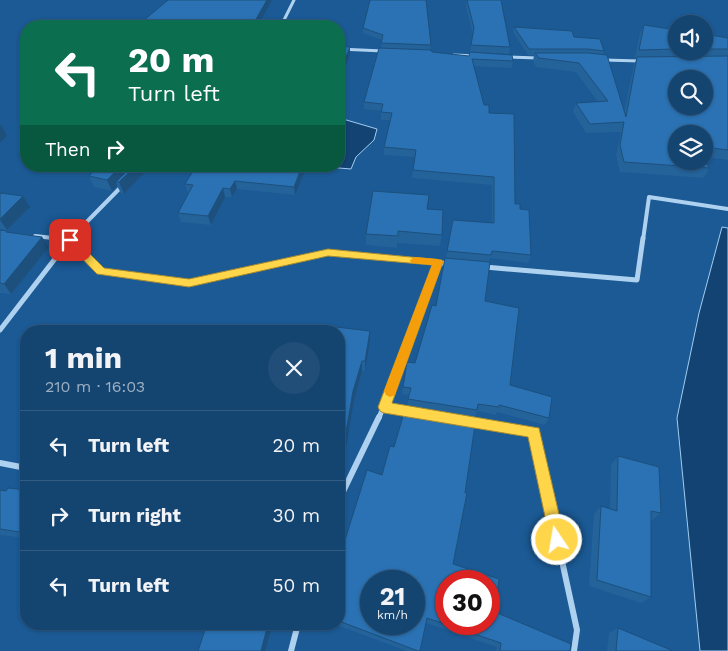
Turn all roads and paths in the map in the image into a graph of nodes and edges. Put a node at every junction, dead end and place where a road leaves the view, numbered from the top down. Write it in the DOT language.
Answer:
graph roads {
  1 [pos="294,0"];
  2 [pos="284,20"];
  3 [pos="345,49"];
  4 [pos="384,51"];
  5 [pos="452,54"];
  6 [pos="482,56"];
  7 [pos="502,57"];
  8 [pos="540,58"];
  9 [pos="603,60"];
  10 [pos="648,61"];
  11 [pos="129,180"];
  12 [pos="728,209"];
  13 [pos="30,236"];
  14 [pos="70,240"];
  15 [pos="438,262"];
  16 [pos="458,264"];
  17 [pos="477,266"];
  18 [pos="0,330"];
  19 [pos="384,407"];
  20 [pos="422,413"];
  21 [pos="459,420"];
  22 [pos="0,463"];
  23 [pos="20,467"];
  24 [pos="345,488"];
  25 [pos="296,630"];
  26 [pos="291,651"];
  27 [pos="574,651"];
  1 -- 2 [label="street"];
  3 -- 4 [label="street"];
  5 -- 6 [label="street"];
  7 -- 8 [label="street"];
  9 -- 10 [label="street"];
  11 -- 14 [label="street"];
  12 -- 17 [label="street"];
  13 -- 14 [label="street"];
  14 -- 15 [label="street"];
  14 -- 18 [label="street"];
  15 -- 16 [label="street"];
  15 -- 19 [label="street"];
  19 -- 20 [label="street"];
  19 -- 24 [label="street"];
  21 -- 27 [label="street"];
  22 -- 23 [label="street"];
  25 -- 26 [label="street"];
}
